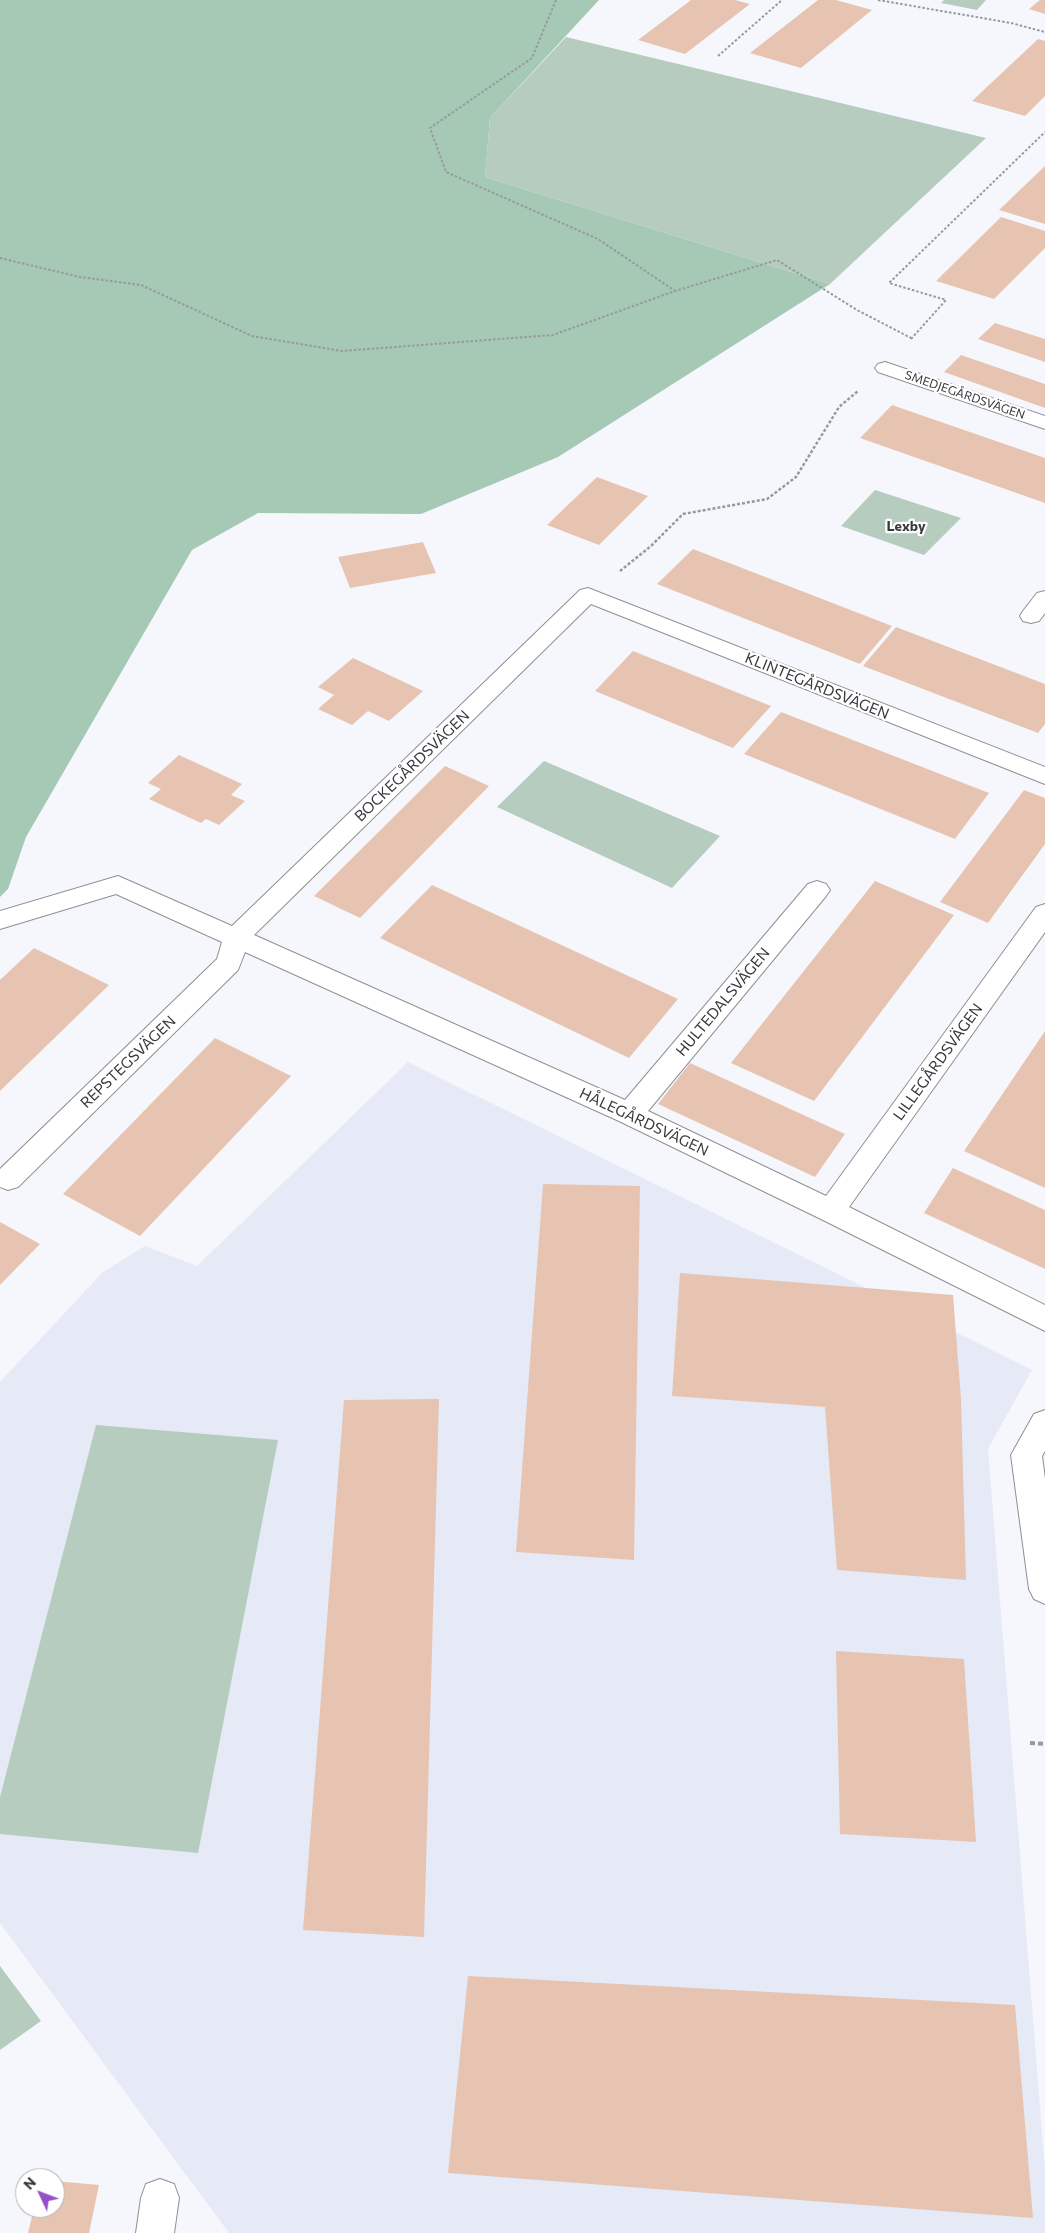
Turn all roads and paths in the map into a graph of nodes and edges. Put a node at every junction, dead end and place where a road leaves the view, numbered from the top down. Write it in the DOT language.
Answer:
graph roads {
  1 [pos="556,0"];
  2 [pos="782,0"];
  3 [pos="878,0"];
  4 [pos="1045,32"];
  5 [pos="718,56"];
  6 [pos="1045,132"];
  7 [pos="0,258"];
  8 [pos="675,291"];
  9 [pos="885,368"];
  10 [pos="1045,423"];
  11 [pos="588,595"];
  12 [pos="1045,598"];
  13 [pos="1031,616"];
  14 [pos="1045,776"];
  15 [pos="817,890"];
  16 [pos="1045,914"];
  17 [pos="0,920"];
  18 [pos="236,938"];
  19 [pos="629,1114"];
  20 [pos="8,1179"];
  21 [pos="831,1211"];
  22 [pos="1045,1319"];
  23 [pos="1045,1423"];
  24 [pos="1045,1589"];
  25 [pos="1030,1743"];
  26 [pos="1045,1744"];
  1 -- 8 [label="path"];
  2 -- 5 [label="path"];
  3 -- 4 [label="path"];
  6 -- 8 [label="path"];
  7 -- 8 [label="path"];
  9 -- 10 [label="street, SMEDJEGÅRDSVÄGEN"];
  9 -- 11 [label="path"];
  11 -- 14 [label="street, KLINTEGÅRDSVÄGEN"];
  11 -- 18 [label="street, BOCKEGÅRDSVÄGEN"];
  12 -- 13 [label="street"];
  15 -- 19 [label="street, HULTEDALSVÄGEN"];
  16 -- 21 [label="street, LILLEGÅRDSVÄGEN"];
  17 -- 18 [label="street, HÅLEGÅRDSVÄGEN"];
  18 -- 19 [label="street, HÅLEGÅRDSVÄGEN"];
  18 -- 20 [label="street, REPSTEGSVÄGEN"];
  19 -- 21 [label="street, HÅLEGÅRDSVÄGEN"];
  21 -- 22 [label="street, HÅLEGÅRDSVÄGEN"];
  23 -- 24 [label="street"];
  25 -- 26 [label="path"];
}
